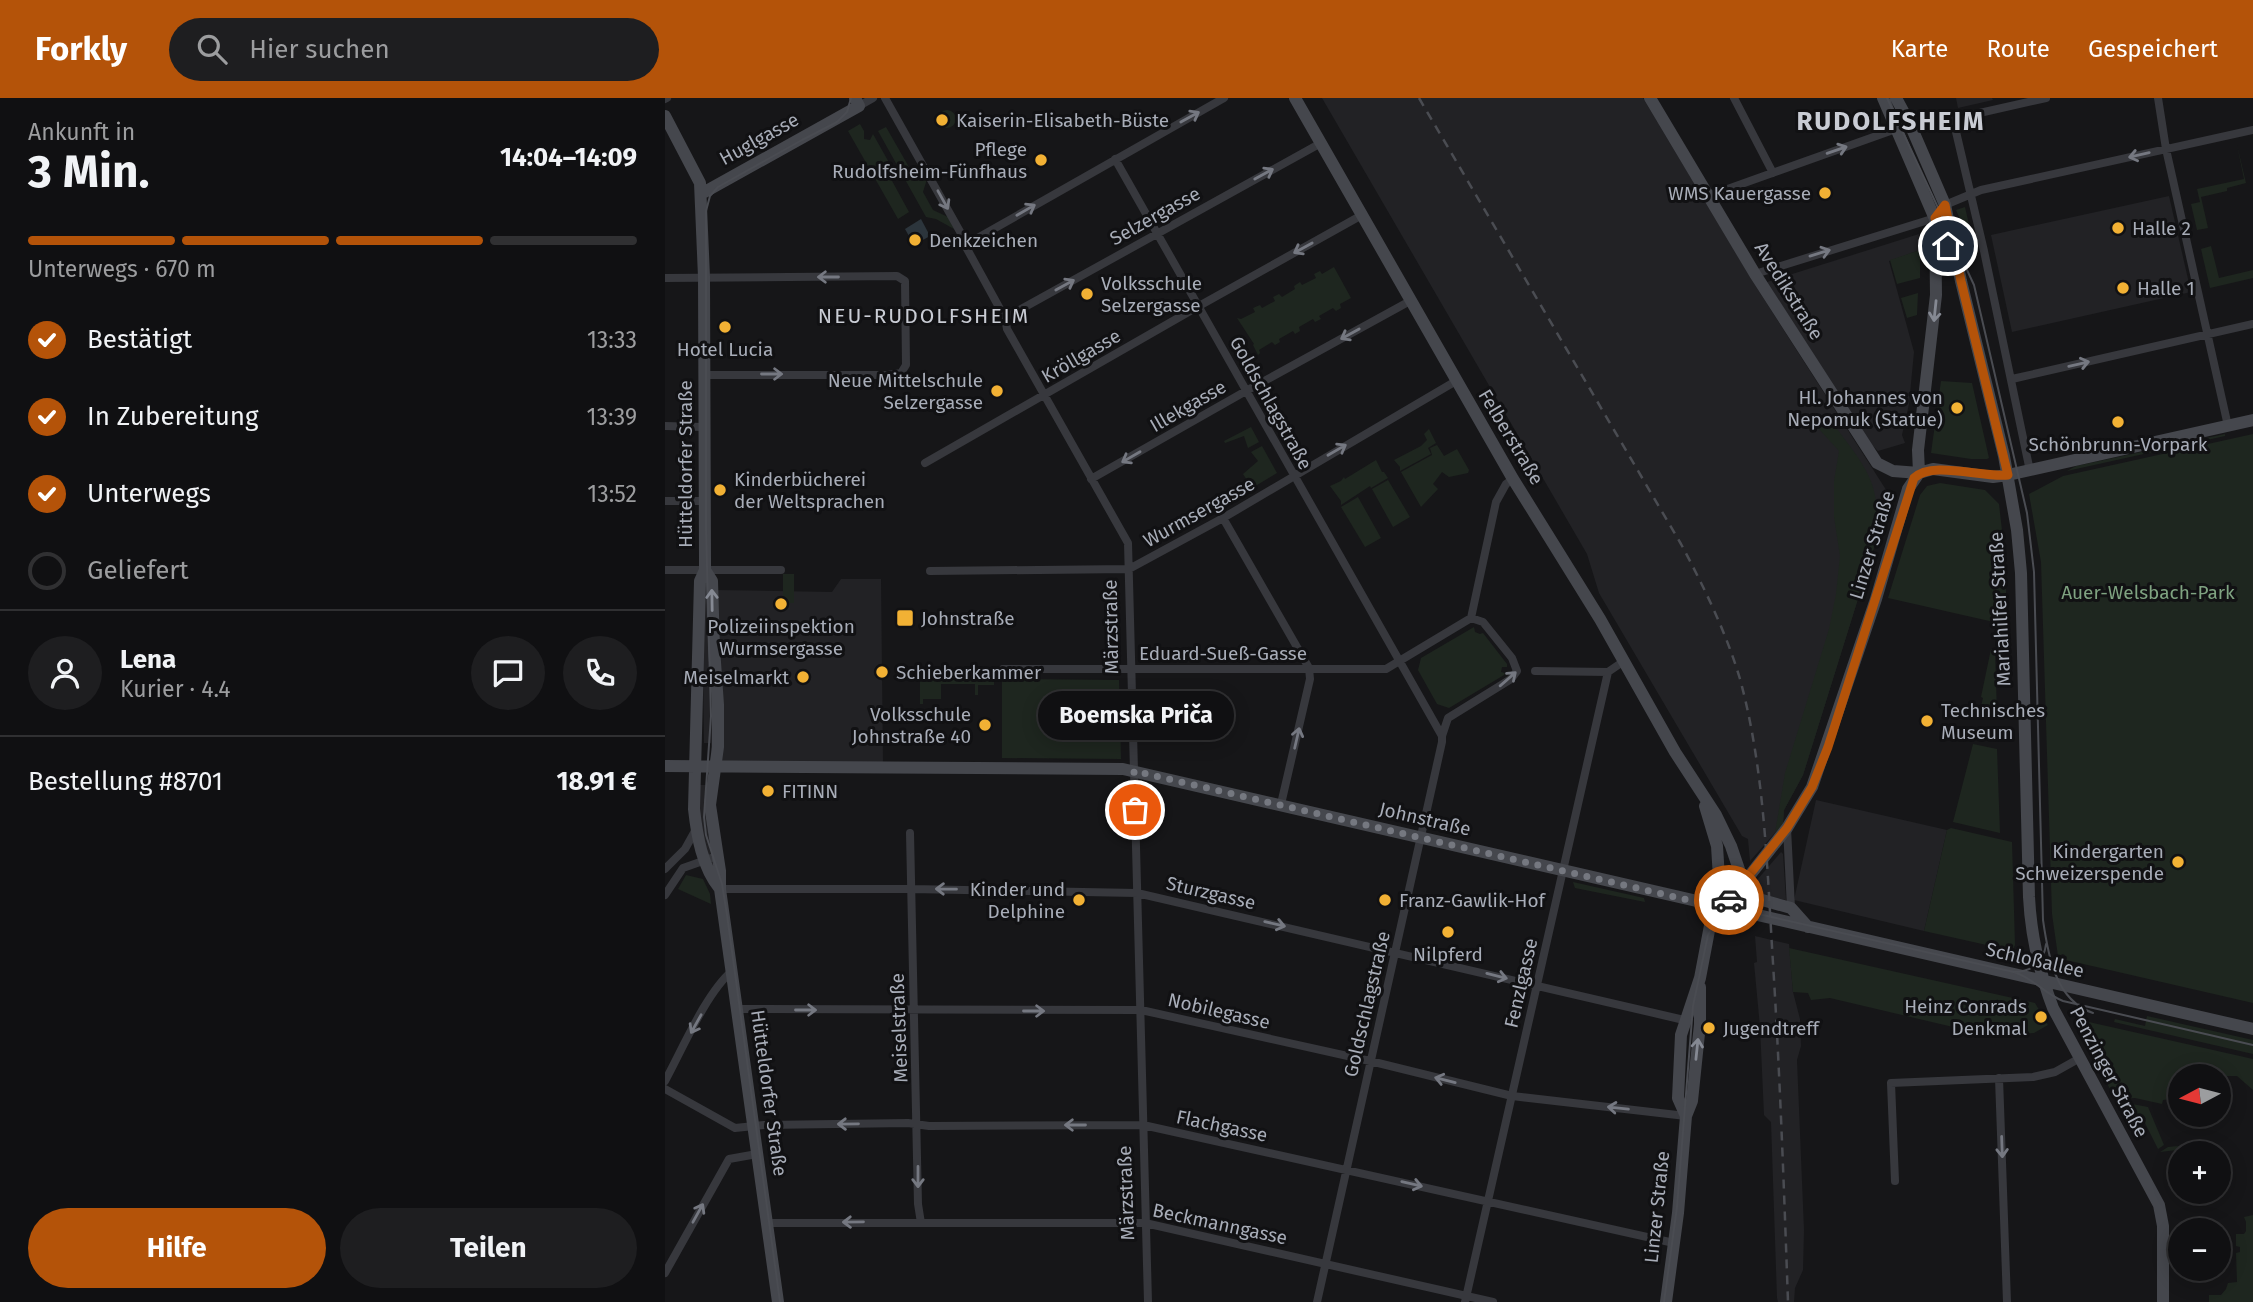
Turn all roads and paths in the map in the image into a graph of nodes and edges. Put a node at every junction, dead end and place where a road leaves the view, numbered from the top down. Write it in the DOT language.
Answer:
graph roads {
  1 [pos="873,98"];
  2 [pos="885,98"];
  3 [pos="1224,98"];
  4 [pos="1295,98"];
  5 [pos="1650,98"];
  6 [pos="1734,98"];
  7 [pos="1883,98"];
  8 [pos="1896,98"];
  9 [pos="2046,98"];
  10 [pos="2158,98"];
  11 [pos="857,102"];
  12 [pos="665,116"];
  13 [pos="1910,124"];
  14 [pos="1898,129"];
  15 [pos="2253,130"];
  16 [pos="1321,143"];
  17 [pos="2167,149"];
  18 [pos="1115,159"];
  19 [pos="1773,173"];
  20 [pos="701,194"];
  21 [pos="1972,194"];
  22 [pos="1708,195"];
  23 [pos="1945,205"];
  24 [pos="1362,215"];
  25 [pos="1935,218"];
  26 [pos="1156,233"];
  27 [pos="967,244"];
  28 [pos="1755,274"];
  29 [pos="704,277"];
  30 [pos="665,278"];
  31 [pos="1961,281"];
  32 [pos="1411,301"];
  33 [pos="1199,306"];
  34 [pos="1005,318"];
  35 [pos="2253,324"];
  36 [pos="2208,335"];
  37 [pos="704,375"];
  38 [pos="2012,379"];
  39 [pos="1456,381"];
  40 [pos="1246,390"];
  41 [pos="1045,396"];
  42 [pos="2253,420"];
  43 [pos="665,426"];
  44 [pos="2228,426"];
  45 [pos="704,427"];
  46 [pos="925,463"];
  47 [pos="2031,471"];
  48 [pos="1919,473"];
  49 [pos="2008,475"];
  50 [pos="1293,476"];
  51 [pos="1091,479"];
  52 [pos="1513,479"];
  53 [pos="665,501"];
  54 [pos="704,501"];
  55 [pos="1223,518"];
  56 [pos="1129,569"];
  57 [pos="665,570"];
  58 [pos="705,570"];
  59 [pos="781,570"];
  60 [pos="930,571"];
  61 [pos="1471,618"];
  62 [pos="1399,662"];
  63 [pos="1624,662"];
  64 [pos="1309,668"];
  65 [pos="1003,669"];
  66 [pos="1131,669"];
  67 [pos="1535,671"];
  68 [pos="1608,672"];
  69 [pos="1442,736"];
  70 [pos="665,766"];
  71 [pos="695,766"];
  72 [pos="714,766"];
  73 [pos="1134,771"];
  74 [pos="1700,791"];
  75 [pos="1281,804"];
  76 [pos="697,828"];
  77 [pos="1787,828"];
  78 [pos="910,833"];
  79 [pos="1422,838"];
  80 [pos="711,858"];
  81 [pos="665,871"];
  82 [pos="1563,872"];
  83 [pos="675,877"];
  84 [pos="1743,884"];
  85 [pos="720,889"];
  86 [pos="911,889"];
  87 [pos="1137,893"];
  88 [pos="665,895"];
  89 [pos="1714,906"];
  90 [pos="1791,908"];
  91 [pos="1808,927"];
  92 [pos="1395,951"];
  93 [pos="732,971"];
  94 [pos="1700,978"];
  95 [pos="2042,981"];
  96 [pos="1537,986"];
  97 [pos="738,1009"];
  98 [pos="1141,1010"];
  99 [pos="914,1011"];
  100 [pos="1684,1020"];
  101 [pos="2253,1030"];
  102 [pos="2080,1058"];
  103 [pos="1370,1061"];
  104 [pos="1999,1078"];
  105 [pos="665,1081"];
  106 [pos="665,1089"];
  107 [pos="1512,1096"];
  108 [pos="1686,1116"];
  109 [pos="918,1125"];
  110 [pos="1143,1125"];
  111 [pos="753,1126"];
  112 [pos="757,1154"];
  113 [pos="1346,1169"];
  114 [pos="1895,1181"];
  115 [pos="1488,1202"];
  116 [pos="768,1223"];
  117 [pos="921,1223"];
  118 [pos="1145,1223"];
  119 [pos="1674,1243"];
  120 [pos="1326,1264"];
  121 [pos="665,1273"];
  122 [pos="1466,1299"];
  123 [pos="779,1302"];
  124 [pos="1147,1302"];
  125 [pos="1317,1302"];
  126 [pos="1493,1302"];
  127 [pos="1666,1302"];
  128 [pos="2007,1302"];
  129 [pos="2163,1302"];
  1 -- 11 [label="street, Huglgasse"];
  2 -- 27 [label="street, Märzstraße, one-way"];
  18 -- 3 [label="street, one-way"];
  4 -- 16 [label="main road, Felberstraße"];
  5 -- 22 [label="main road, Avedikstraße"];
  6 -- 19 [label="street"];
  7 -- 14 [label="main road, Mariahilfer Straße"];
  8 -- 13 [label="main road, Mariahilfer Straße"];
  9 -- 21 [label="street"];
  10 -- 17 [label="street"];
  11 -- 20 [label="main road, Huglgasse"];
  12 -- 20 [label="main road, Hütteldorfer Straße"];
  13 -- 14 [label="street"];
  13 -- 23 [label="main road, Mariahilfer Straße"];
  19 -- 14 [label="street, one-way"];
  14 -- 25 [label="main road, Mariahilfer Straße"];
  15 -- 17 [label="street"];
  16 -- 24 [label="main road, Felberstraße"];
  26 -- 16 [label="street, Selzergasse, one-way"];
  17 -- 21 [label="street, one-way"];
  17 -- 36 [label="street"];
  18 -- 26 [label="street, Goldschlagstraße"];
  27 -- 18 [label="street, one-way"];
  19 -- 22 [label="street"];
  20 -- 29 [label="main road, Hütteldorfer Straße"];
  21 -- 23 [label="street"];
  21 -- 38 [label="street"];
  22 -- 28 [label="main road, Avedikstraße"];
  23 -- 25 [label="street"];
  23 -- 31 [label="main road, Mariahilfer Straße"];
  24 -- 32 [label="main road, Felberstraße"];
  24 -- 33 [label="street, Kröllgasse, one-way"];
  28 -- 25 [label="street, one-way"];
  25 -- 31 [label="main road, Mariahilfer Straße"];
  25 -- 48 [label="main road, Linzer Straße, one-way"];
  26 -- 33 [label="street, Goldschlagstraße"];
  34 -- 26 [label="street, Selzergasse, one-way"];
  27 -- 34 [label="street, Märzstraße"];
  28 -- 48 [label="main road, Avedikstraße"];
  29 -- 30 [label="street"];
  29 -- 37 [label="main road, Hütteldorfer Straße"];
  37 -- 29 [label="street, one-way"];
  31 -- 49 [label="main road, Mariahilfer Straße"];
  32 -- 39 [label="main road, Felberstraße"];
  32 -- 40 [label="street, Illekgasse, one-way"];
  33 -- 40 [label="street, Goldschlagstraße"];
  33 -- 41 [label="street, Kröllgasse"];
  34 -- 41 [label="street, Märzstraße"];
  35 -- 36 [label="street"];
  38 -- 36 [label="street, one-way"];
  36 -- 44 [label="street"];
  37 -- 45 [label="main road, Hütteldorfer Straße"];
  38 -- 47 [label="street"];
  50 -- 39 [label="street, Wurmsergasse, one-way"];
  39 -- 52 [label="main road, Felberstraße"];
  40 -- 50 [label="street, Goldschlagstraße"];
  40 -- 51 [label="street, Illekgasse, one-way"];
  41 -- 46 [label="street, Kröllgasse"];
  41 -- 51 [label="street, Märzstraße"];
  42 -- 44 [label="main road, Avedikstraße"];
  43 -- 45 [label="street"];
  44 -- 47 [label="main road, Avedikstraße"];
  45 -- 54 [label="main road, Hütteldorfer Straße"];
  47 -- 49 [label="main road, Avedikstraße"];
  48 -- 49 [label="main road, Avedikstraße"];
  48 -- 77 [label="main road, Linzer Straße"];
  49 -- 95 [label="main road, Mariahilfer Straße"];
  50 -- 55 [label="street, Wurmsergasse"];
  50 -- 62 [label="street, Goldschlagstraße"];
  51 -- 56 [label="street, Märzstraße"];
  52 -- 61 [label="street"];
  52 -- 63 [label="main road, Felberstraße"];
  53 -- 54 [label="street"];
  54 -- 58 [label="main road, Hütteldorfer Straße"];
  55 -- 56 [label="street, Wurmsergasse"];
  55 -- 64 [label="street"];
  56 -- 60 [label="street, Wurmsergasse"];
  56 -- 66 [label="street, Märzstraße"];
  57 -- 58 [label="street"];
  58 -- 59 [label="street"];
  58 -- 71 [label="main road, Hütteldorfer Straße"];
  72 -- 58 [label="main road, Hütteldorfer Straße, one-way"];
  61 -- 62 [label="street, Eduard-Sueß-Gasse"];
  69 -- 61 [label="street, Goldschlagstraße, one-way"];
  62 -- 64 [label="street, Eduard-Sueß-Gasse"];
  62 -- 69 [label="street, Goldschlagstraße"];
  63 -- 68 [label="street"];
  63 -- 74 [label="main road, Felberstraße"];
  64 -- 66 [label="street, Eduard-Sueß-Gasse"];
  75 -- 64 [label="street, one-way"];
  65 -- 66 [label="street, Eduard-Sueß-Gasse"];
  66 -- 73 [label="street, Märzstraße"];
  67 -- 68 [label="street"];
  68 -- 82 [label="street, Fenzlgasse"];
  69 -- 79 [label="street, Goldschlagstraße"];
  70 -- 71 [label="main road, Johnstraße"];
  71 -- 72 [label="main road, Johnstraße"];
  71 -- 76 [label="main road, Hütteldorfer Straße"];
  72 -- 73 [label="main road, Johnstraße"];
  72 -- 80 [label="main road, Hütteldorfer Straße"];
  73 -- 75 [label="main road, Johnstraße"];
  73 -- 87 [label="street, Märzstraße"];
  74 -- 84 [label="main road, Felberstraße"];
  74 -- 89 [label="main road, Felberstraße"];
  75 -- 79 [label="main road, Johnstraße"];
  76 -- 80 [label="main road, Hütteldorfer Straße"];
  76 -- 81 [label="street"];
  77 -- 84 [label="main road, Linzer Straße"];
  77 -- 90 [label="street"];
  78 -- 86 [label="street, Meiselstraße"];
  79 -- 82 [label="main road, Johnstraße"];
  79 -- 92 [label="street, Goldschlagstraße"];
  80 -- 83 [label="street"];
  80 -- 85 [label="main road, Hütteldorfer Straße"];
  81 -- 83 [label="street"];
  82 -- 89 [label="main road, Johnstraße"];
  82 -- 96 [label="street, Fenzlgasse"];
  83 -- 88 [label="street"];
  84 -- 89 [label="main road, Linzer Straße"];
  84 -- 90 [label="main road"];
  85 -- 86 [label="street, Sturzgasse"];
  85 -- 93 [label="main road, Hütteldorfer Straße"];
  87 -- 86 [label="street, Sturzgasse, one-way"];
  86 -- 99 [label="street, Meiselstraße"];
  87 -- 92 [label="street, Sturzgasse, one-way"];
  87 -- 98 [label="street, Märzstraße"];
  89 -- 91 [label="main road, Schloßallee"];
  89 -- 94 [label="main road, Linzer Straße"];
  90 -- 91 [label="main road"];
  91 -- 95 [label="main road, Schloßallee"];
  92 -- 96 [label="street, Sturzgasse, one-way"];
  92 -- 103 [label="street, Goldschlagstraße"];
  93 -- 97 [label="main road, Hütteldorfer Straße"];
  93 -- 105 [label="street, one-way"];
  94 -- 100 [label="main road, Linzer Straße"];
  108 -- 94 [label="main road, Linzer Straße, one-way"];
  95 -- 101 [label="main road, Schloßallee"];
  95 -- 102 [label="main road, Penzinger Straße"];
  96 -- 100 [label="street, Sturzgasse"];
  96 -- 107 [label="street, Fenzlgasse"];
  97 -- 99 [label="street, Nobilegasse, one-way"];
  97 -- 111 [label="main road, Hütteldorfer Straße"];
  99 -- 98 [label="street, Nobilegasse, one-way"];
  98 -- 103 [label="street, Nobilegasse"];
  98 -- 110 [label="street, Märzstraße"];
  99 -- 109 [label="street, Meiselstraße"];
  100 -- 108 [label="main road, Linzer Straße"];
  102 -- 104 [label="street"];
  102 -- 129 [label="main road, Penzinger Straße"];
  107 -- 103 [label="street, Nobilegasse, one-way"];
  103 -- 113 [label="street, Goldschlagstraße"];
  104 -- 114 [label="street"];
  104 -- 128 [label="street, one-way"];
  106 -- 111 [label="street, Flachgasse"];
  108 -- 107 [label="street, Nobilegasse, one-way"];
  107 -- 115 [label="street, Fenzlgasse"];
  108 -- 119 [label="main road, Linzer Straße"];
  110 -- 109 [label="street, Flachgasse, one-way"];
  109 -- 111 [label="street, Flachgasse, one-way"];
  109 -- 117 [label="street, Meiselstraße, one-way"];
  110 -- 113 [label="street, Flachgasse"];
  110 -- 118 [label="street, Märzstraße"];
  111 -- 112 [label="main road, Hütteldorfer Straße"];
  112 -- 116 [label="main road, Hütteldorfer Straße"];
  121 -- 112 [label="street, one-way"];
  113 -- 115 [label="street, Flachgasse, one-way"];
  113 -- 120 [label="street, Goldschlagstraße"];
  115 -- 119 [label="street, Flachgasse"];
  115 -- 122 [label="street, Fenzlgasse"];
  117 -- 116 [label="street, Beckmanngasse, one-way"];
  116 -- 123 [label="main road, Hütteldorfer Straße"];
  117 -- 118 [label="street, Beckmanngasse"];
  118 -- 120 [label="street, Beckmanngasse"];
  118 -- 124 [label="street, Märzstraße"];
  119 -- 127 [label="main road, Linzer Straße"];
  120 -- 122 [label="street, Beckmanngasse"];
  120 -- 125 [label="street, Goldschlagstraße"];
  122 -- 126 [label="street, Beckmanngasse"];
}
